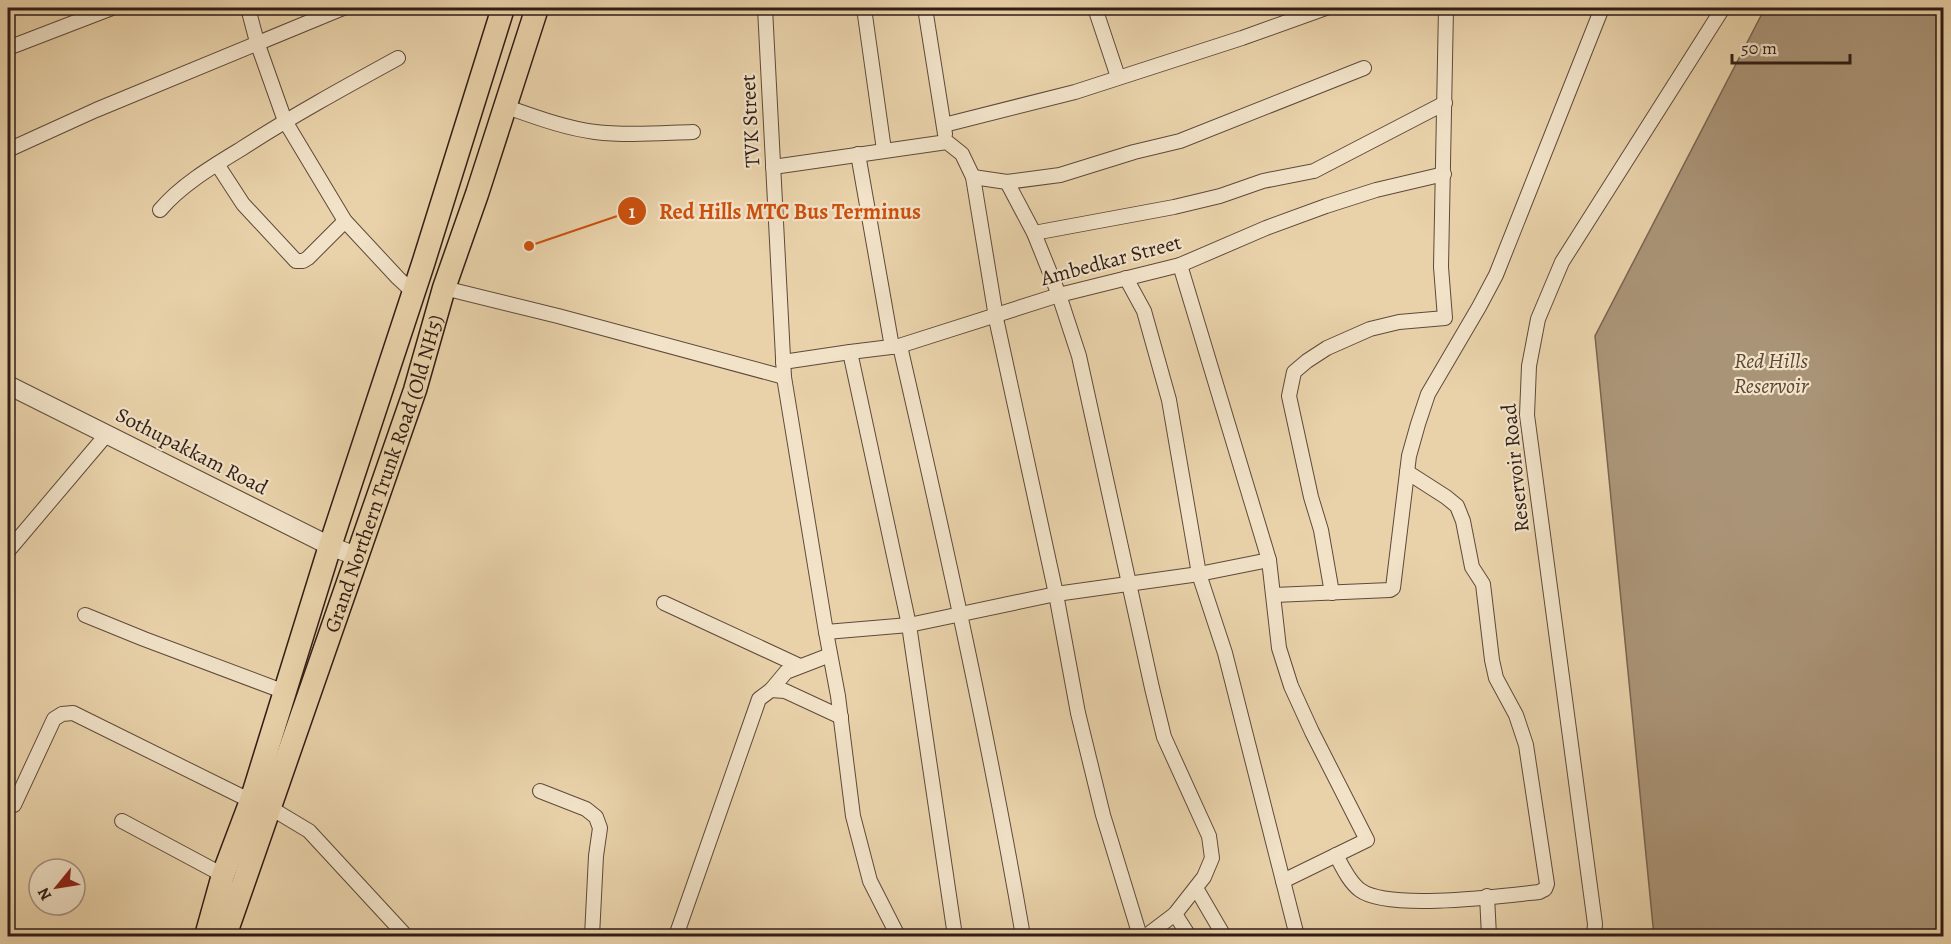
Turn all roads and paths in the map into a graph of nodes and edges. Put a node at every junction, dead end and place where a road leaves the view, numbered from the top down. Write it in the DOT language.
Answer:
graph roads {
  1 [pos="112,8"];
  2 [pos="248,8"];
  3 [pos="343,8"];
  4 [pos="503,8"];
  5 [pos="537,8"];
  6 [pos="765,8"];
  7 [pos="864,8"];
  8 [pos="925,8"];
  9 [pos="1095,8"];
  10 [pos="1326,8"];
  11 [pos="1446,8"];
  12 [pos="1602,8"];
  13 [pos="1723,8"];
  14 [pos="257,42"];
  15 [pos="8,48"];
  16 [pos="398,58"];
  17 [pos="1364,68"];
  18 [pos="1118,77"];
  19 [pos="1445,103"];
  20 [pos="504,106"];
  21 [pos="285,121"];
  22 [pos="944,125"];
  23 [pos="693,132"];
  24 [pos="946,142"];
  25 [pos="8,150"];
  26 [pos="884,150"];
  27 [pos="858,154"];
  28 [pos="217,164"];
  29 [pos="773,167"];
  30 [pos="1444,174"];
  31 [pos="973,177"];
  32 [pos="1007,182"];
  33 [pos="160,210"];
  34 [pos="345,220"];
  35 [pos="1034,233"];
  36 [pos="1180,265"];
  37 [pos="1126,278"];
  38 [pos="444,288"];
  39 [pos="413,291"];
  40 [pos="1059,296"];
  41 [pos="996,316"];
  42 [pos="896,346"];
  43 [pos="850,352"];
  44 [pos="783,362"];
  45 [pos="784,377"];
  46 [pos="10,391"];
  47 [pos="107,434"];
  48 [pos="1407,472"];
  49 [pos="330,546"];
  50 [pos="8,551"];
  51 [pos="356,556"];
  52 [pos="1269,560"];
  53 [pos="1199,574"];
  54 [pos="1129,583"];
  55 [pos="1332,593"];
  56 [pos="1056,594"];
  57 [pos="1274,595"];
  58 [pos="664,603"];
  59 [pos="960,614"];
  60 [pos="85,615"];
  61 [pos="909,625"];
  62 [pos="826,632"];
  63 [pos="830,655"];
  64 [pos="800,666"];
  65 [pos="771,690"];
  66 [pos="285,692"];
  67 [pos="841,717"];
  68 [pos="540,791"];
  69 [pos="260,804"];
  70 [pos="14,805"];
  71 [pos="122,821"];
  72 [pos="1336,855"];
  73 [pos="223,875"];
  74 [pos="1283,881"];
  75 [pos="1196,888"];
  76 [pos="1487,896"];
  77 [pos="1174,914"];
  78 [pos="206,936"];
  79 [pos="225,936"];
  80 [pos="406,936"];
  81 [pos="592,936"];
  82 [pos="676,936"];
  83 [pos="898,936"];
  84 [pos="955,936"];
  85 [pos="1023,936"];
  86 [pos="1140,936"];
  87 [pos="1146,936"];
  88 [pos="1189,936"];
  89 [pos="1224,936"];
  90 [pos="1297,936"];
  91 [pos="1489,936"];
  92 [pos="1594,936"];
  1 -- 15 [label="street"];
  2 -- 14 [label="street"];
  3 -- 14 [label="street"];
  4 -- 39 [label="main road, Grand Northern Trunk Road (Old NH5)"];
  5 -- 20 [label="main road, Grand Northern Trunk Road (Old NH5)"];
  6 -- 29 [label="street, TVK Street"];
  7 -- 26 [label="street"];
  8 -- 22 [label="street"];
  9 -- 18 [label="street"];
  10 -- 18 [label="street"];
  11 -- 19 [label="street"];
  12 -- 48 [label="street"];
  13 -- 92 [label="street, Reservoir Road"];
  14 -- 21 [label="street"];
  14 -- 25 [label="street"];
  16 -- 21 [label="street"];
  17 -- 32 [label="street"];
  18 -- 22 [label="street"];
  19 -- 30 [label="street"];
  19 -- 35 [label="street"];
  20 -- 23 [label="street"];
  20 -- 38 [label="main road, Grand Northern Trunk Road (Old NH5)"];
  21 -- 28 [label="street"];
  21 -- 34 [label="street"];
  22 -- 24 [label="street"];
  24 -- 26 [label="street"];
  24 -- 31 [label="street"];
  26 -- 27 [label="street"];
  27 -- 29 [label="street"];
  27 -- 42 [label="street"];
  28 -- 33 [label="street"];
  28 -- 34 [label="street"];
  29 -- 44 [label="street, TVK Street"];
  30 -- 36 [label="street, Ambedkar Street"];
  30 -- 55 [label="street"];
  31 -- 32 [label="street"];
  31 -- 41 [label="street"];
  32 -- 35 [label="street"];
  34 -- 39 [label="street"];
  35 -- 40 [label="street"];
  36 -- 37 [label="street, Ambedkar Street"];
  36 -- 52 [label="street"];
  37 -- 40 [label="street, Ambedkar Street"];
  37 -- 53 [label="street"];
  38 -- 45 [label="street"];
  38 -- 51 [label="main road, Grand Northern Trunk Road (Old NH5)"];
  39 -- 49 [label="main road, Grand Northern Trunk Road (Old NH5)"];
  40 -- 41 [label="street, Ambedkar Street"];
  40 -- 54 [label="street"];
  41 -- 42 [label="street, Ambedkar Street"];
  41 -- 56 [label="street"];
  42 -- 43 [label="street, Ambedkar Street"];
  42 -- 59 [label="street"];
  43 -- 44 [label="street, Ambedkar Street"];
  43 -- 61 [label="street"];
  44 -- 45 [label="street, TVK Street"];
  45 -- 62 [label="street, TVK Street"];
  46 -- 47 [label="street, Sothupakkam Road"];
  47 -- 49 [label="street, Sothupakkam Road"];
  47 -- 50 [label="street"];
  48 -- 55 [label="street"];
  48 -- 76 [label="street"];
  49 -- 51 [label="street, Sothupakkam Road"];
  49 -- 66 [label="main road, Grand Northern Trunk Road (Old NH5)"];
  51 -- 69 [label="main road, Grand Northern Trunk Road (Old NH5)"];
  52 -- 53 [label="street"];
  52 -- 57 [label="street"];
  53 -- 54 [label="street"];
  53 -- 74 [label="street"];
  54 -- 56 [label="street"];
  54 -- 75 [label="street"];
  55 -- 57 [label="street"];
  56 -- 59 [label="street"];
  56 -- 86 [label="street"];
  57 -- 72 [label="street"];
  58 -- 64 [label="street"];
  59 -- 61 [label="street"];
  59 -- 85 [label="street"];
  60 -- 66 [label="street"];
  61 -- 62 [label="street"];
  61 -- 84 [label="street"];
  62 -- 63 [label="street, TVK Street"];
  63 -- 64 [label="street"];
  63 -- 67 [label="street, TVK Street"];
  64 -- 65 [label="street"];
  65 -- 67 [label="street"];
  65 -- 82 [label="street"];
  66 -- 69 [label="main road, Grand Northern Trunk Road (Old NH5)"];
  67 -- 83 [label="street, TVK Street"];
  68 -- 81 [label="street"];
  69 -- 70 [label="street"];
  69 -- 73 [label="main road, Grand Northern Trunk Road (Old NH5)"];
  69 -- 79 [label="main road, Grand Northern Trunk Road (Old NH5)"];
  69 -- 80 [label="street"];
  71 -- 73 [label="street"];
  72 -- 74 [label="street"];
  72 -- 76 [label="street"];
  73 -- 78 [label="main road, Grand Northern Trunk Road (Old NH5)"];
  74 -- 90 [label="street"];
  75 -- 77 [label="street"];
  75 -- 89 [label="street"];
  76 -- 91 [label="street"];
  77 -- 87 [label="street"];
  77 -- 88 [label="street"];
}
